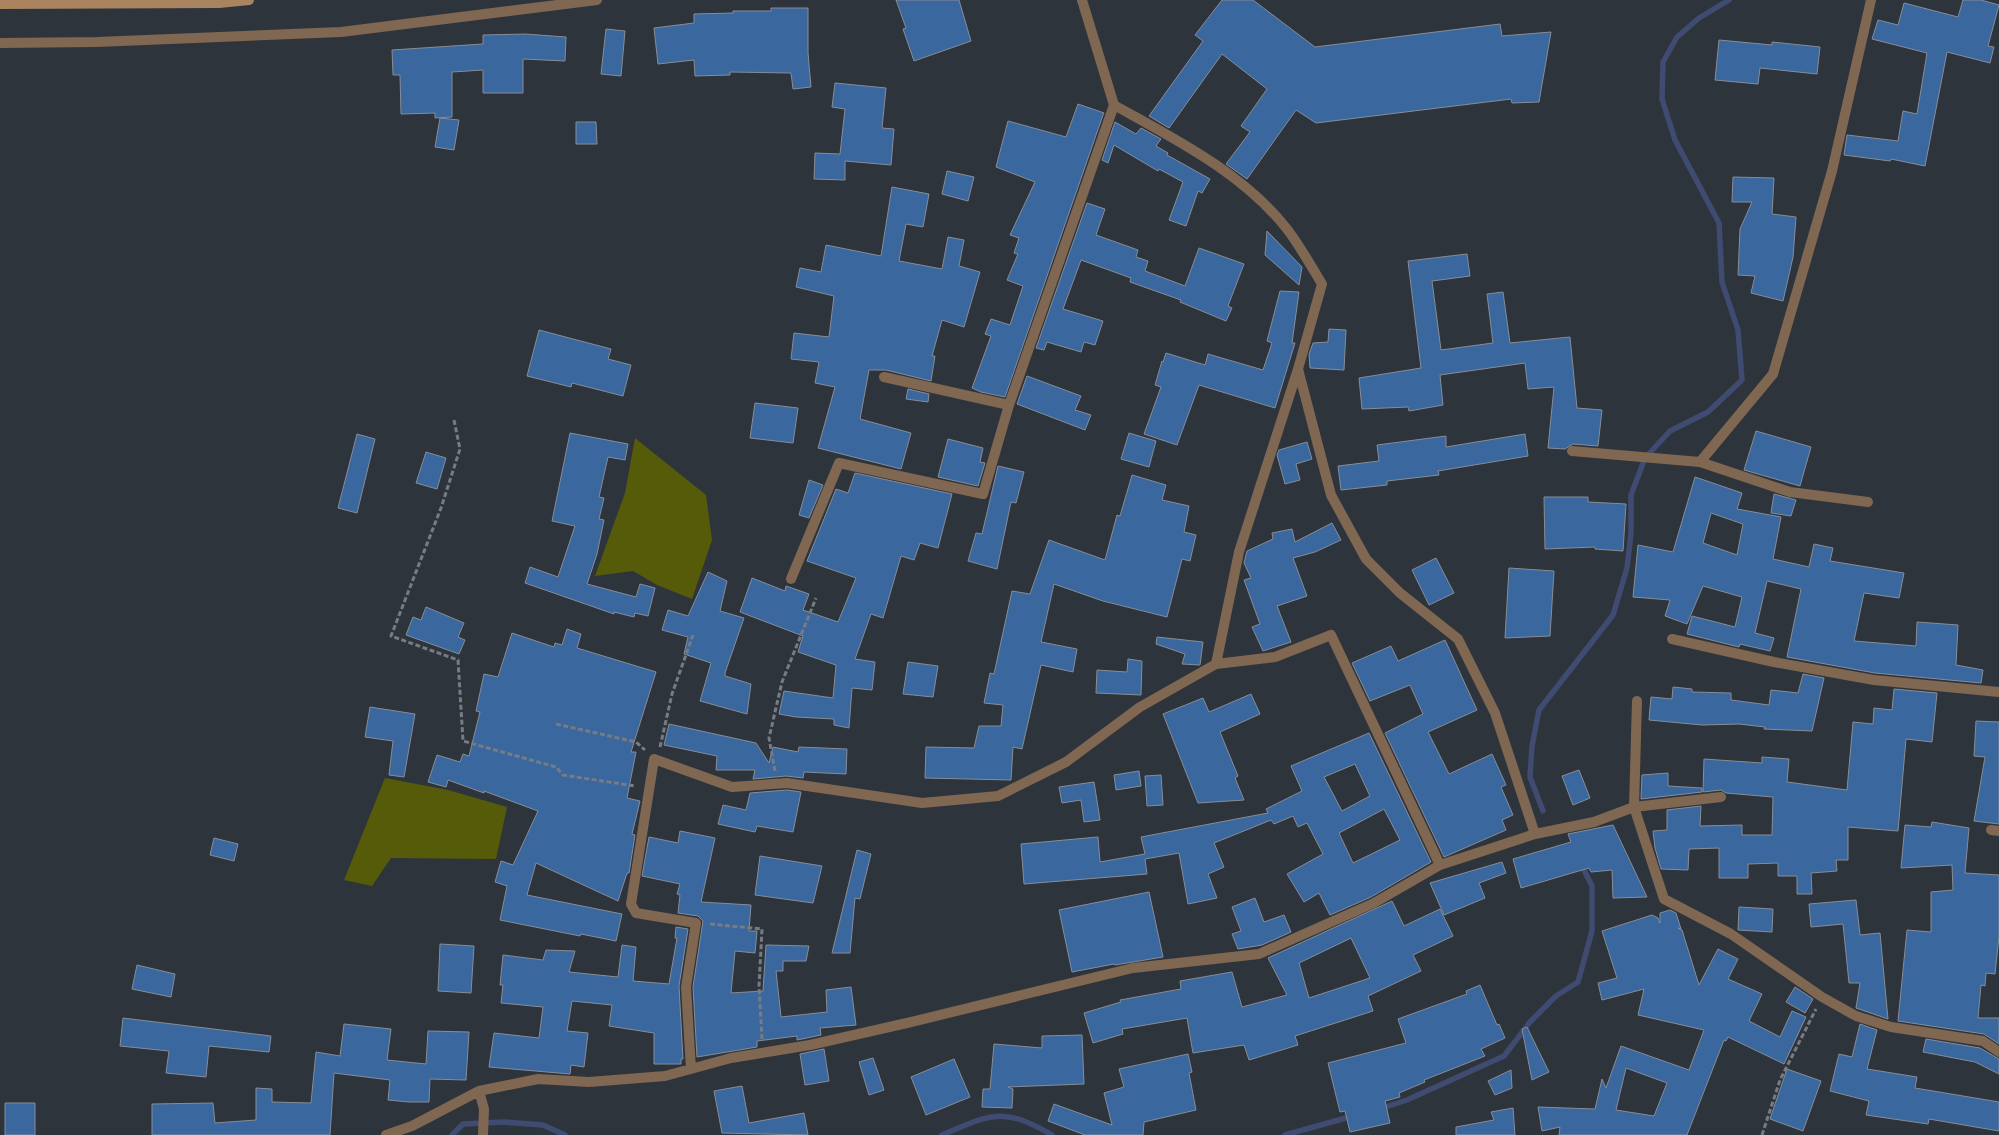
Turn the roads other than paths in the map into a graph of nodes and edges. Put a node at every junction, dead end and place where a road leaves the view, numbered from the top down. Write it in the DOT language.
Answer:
graph roads {
  1 [pos="249,0"];
  2 [pos="596,0"];
  3 [pos="1082,0"];
  4 [pos="1871,0"];
  5 [pos="0,4"];
  6 [pos="0,43"];
  7 [pos="1114,105"];
  8 [pos="1298,369"];
  9 [pos="884,377"];
  10 [pos="1009,405"];
  11 [pos="1572,451"];
  12 [pos="1700,462"];
  13 [pos="1868,502"];
  14 [pos="791,579"];
  15 [pos="1672,639"];
  16 [pos="1216,664"];
  17 [pos="1999,692"];
  18 [pos="1637,700"];
  19 [pos="1721,798"];
  20 [pos="1634,807"];
  21 [pos="1534,834"];
  22 [pos="1440,865"];
  23 [pos="1999,1052"];
  24 [pos="691,1068"];
  25 [pos="479,1092"];
  26 [pos="386,1135"];
  27 [pos="483,1135"];
  1 -- 5 [label="main road"];
  2 -- 6 [label="street"];
  3 -- 7 [label="street"];
  4 -- 12 [label="street"];
  7 -- 8 [label="street"];
  7 -- 10 [label="street"];
  8 -- 16 [label="street"];
  8 -- 21 [label="street"];
  9 -- 10 [label="street"];
  10 -- 14 [label="street"];
  11 -- 12 [label="street"];
  12 -- 13 [label="street"];
  15 -- 17 [label="street"];
  16 -- 22 [label="street"];
  16 -- 24 [label="street"];
  18 -- 20 [label="street"];
  19 -- 20 [label="street"];
  20 -- 21 [label="street"];
  20 -- 23 [label="street"];
  21 -- 22 [label="street"];
  22 -- 24 [label="street"];
  24 -- 25 [label="street"];
  25 -- 26 [label="street"];
  25 -- 27 [label="street"];
}
